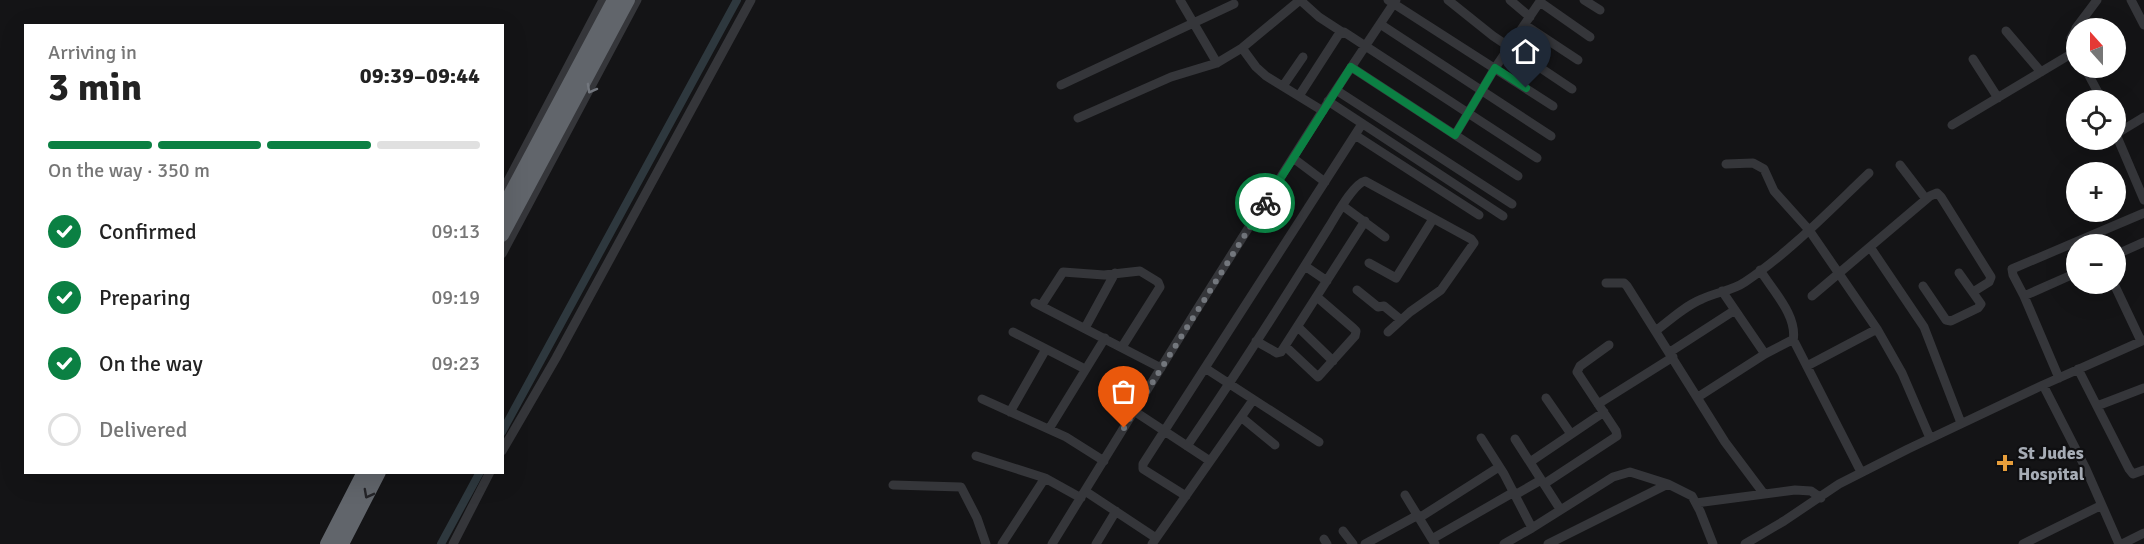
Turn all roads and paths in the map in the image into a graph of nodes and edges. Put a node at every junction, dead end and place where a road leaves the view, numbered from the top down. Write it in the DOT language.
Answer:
graph roads {
  1 [pos="603,0"];
  2 [pos="614,0"];
  3 [pos="628,0"];
  4 [pos="637,0"];
  5 [pos="751,0"];
  6 [pos="1180,0"];
  7 [pos="1300,0"];
  8 [pos="1448,0"];
  9 [pos="1510,0"];
  10 [pos="1584,0"];
  11 [pos="2097,0"];
  12 [pos="2131,0"];
  13 [pos="1393,1"];
  14 [pos="1541,1"];
  15 [pos="1234,4"];
  16 [pos="1600,10"];
  17 [pos="2084,18"];
  18 [pos="1528,21"];
  19 [pos="1194,24"];
  20 [pos="1380,24"];
  21 [pos="2144,25"];
  22 [pos="2006,31"];
  23 [pos="1341,32"];
  24 [pos="1590,37"];
  25 [pos="1365,46"];
  26 [pos="1509,47"];
  27 [pos="1242,48"];
  28 [pos="2066,56"];
  29 [pos="1303,57"];
  30 [pos="1973,59"];
  31 [pos="1578,60"];
  32 [pos="1216,63"];
  33 [pos="1351,67"];
  34 [pos="1495,68"];
  35 [pos="2041,72"];
  36 [pos="1061,86"];
  37 [pos="1283,86"];
  38 [pos="1572,89"];
  39 [pos="1336,90"];
  40 [pos="1482,91"];
  41 [pos="1299,96"];
  42 [pos="1998,98"];
  43 [pos="1328,101"];
  44 [pos="1553,106"];
  45 [pos="1323,111"];
  46 [pos="1469,113"];
  47 [pos="2144,117"];
  48 [pos="1078,118"];
  49 [pos="1362,123"];
  50 [pos="1952,125"];
  51 [pos="2126,127"];
  52 [pos="1355,135"];
  53 [pos="1455,135"];
  54 [pos="1551,136"];
  55 [pos="2122,150"];
  56 [pos="1293,158"];
  57 [pos="1537,158"];
  58 [pos="1726,164"];
  59 [pos="1900,165"];
  60 [pos="1869,173"];
  61 [pos="1518,176"];
  62 [pos="1325,182"];
  63 [pos="1926,199"];
  64 [pos="2144,200"];
  65 [pos="508,201"];
  66 [pos="1512,204"];
  67 [pos="1343,206"];
  68 [pos="2144,213"];
  69 [pos="1479,214"];
  70 [pos="1503,216"];
  71 [pos="1433,219"];
  72 [pos="1365,221"];
  73 [pos="504,224"];
  74 [pos="1809,230"];
  75 [pos="1385,237"];
  76 [pos="2144,242"];
  77 [pos="1870,247"];
  78 [pos="504,250"];
  79 [pos="2126,250"];
  80 [pos="1369,263"];
  81 [pos="1305,266"];
  82 [pos="1760,270"];
  83 [pos="1114,273"];
  84 [pos="1838,273"];
  85 [pos="1959,273"];
  86 [pos="2066,277"];
  87 [pos="1327,281"];
  88 [pos="1606,283"];
  89 [pos="1923,286"];
  90 [pos="1357,290"];
  91 [pos="1722,291"];
  92 [pos="1973,292"];
  93 [pos="2119,294"];
  94 [pos="1812,296"];
  95 [pos="2024,296"];
  96 [pos="1317,297"];
  97 [pos="1735,310"];
  98 [pos="1401,320"];
  99 [pos="1298,327"];
  100 [pos="1085,328"];
  101 [pos="1876,328"];
  102 [pos="1657,330"];
  103 [pos="1013,332"];
  104 [pos="1388,332"];
  105 [pos="1105,338"];
  106 [pos="2142,340"];
  107 [pos="1256,341"];
  108 [pos="1793,341"];
  109 [pos="1609,345"];
  110 [pos="1286,346"];
  111 [pos="1122,347"];
  112 [pos="1046,349"];
  113 [pos="1672,354"];
  114 [pos="1765,354"];
  115 [pos="1333,361"];
  116 [pos="1807,366"];
  117 [pos="1161,368"];
  118 [pos="1205,368"];
  119 [pos="1085,369"];
  120 [pos="2078,369"];
  121 [pos="2059,378"];
  122 [pos="1229,385"];
  123 [pos="2043,385"];
  124 [pos="2144,388"];
  125 [pos="1698,397"];
  126 [pos="1546,398"];
  127 [pos="982,399"];
  128 [pos="1253,400"];
  129 [pos="2097,406"];
  130 [pos="1601,408"];
  131 [pos="1134,411"];
  132 [pos="1010,412"];
  133 [pos="1241,417"];
  134 [pos="1961,423"];
  135 [pos="1049,429"];
  136 [pos="1164,431"];
  137 [pos="1571,434"];
  138 [pos="1481,438"];
  139 [pos="1930,438"];
  140 [pos="1515,439"];
  141 [pos="1319,442"];
  142 [pos="1275,445"];
  143 [pos="1187,446"];
  144 [pos="504,448"];
  145 [pos="976,456"];
  146 [pos="1104,460"];
  147 [pos="1210,461"];
  148 [pos="1530,462"];
  149 [pos="1499,467"];
  150 [pos="2144,470"];
  151 [pos="1862,472"];
  152 [pos="363,474"];
  153 [pos="378,474"];
  154 [pos="489,474"];
  155 [pos="1045,478"];
  156 [pos="1543,482"];
  157 [pos="1668,484"];
  158 [pos="893,485"];
  159 [pos="1514,494"];
  160 [pos="1764,494"];
  161 [pos="1083,495"];
  162 [pos="1405,495"];
  163 [pos="1186,496"];
  164 [pos="1821,498"];
  165 [pos="1696,503"];
  166 [pos="2100,506"];
  167 [pos="1560,509"];
  168 [pos="1116,511"];
  169 [pos="1418,517"];
  170 [pos="1532,528"];
  171 [pos="1343,531"];
  172 [pos="2144,533"];
  173 [pos="1154,541"];
  174 [pos="1434,541"];
  175 [pos="327,544"];
  176 [pos="343,544"];
  177 [pos="453,544"];
  178 [pos="986,544"];
  179 [pos="1002,544"];
  180 [pos="1052,544"];
  181 [pos="1097,544"];
  182 [pos="1353,544"];
  183 [pos="1365,544"];
  184 [pos="1503,544"];
  185 [pos="1548,544"];
  186 [pos="1713,544"];
  187 [pos="1744,544"];
  188 [pos="2023,544"];
  189 [pos="2118,544"];
  1 -- 65 [label="street"];
  2 -- 65 [label="highway"];
  3 -- 65 [label="highway"];
  4 -- 78 [label="street, one-way"];
  5 -- 144 [label="street"];
  6 -- 19 [label="street"];
  7 -- 23 [label="street"];
  7 -- 27 [label="street"];
  8 -- 26 [label="street"];
  9 -- 18 [label="street"];
  10 -- 16 [label="street"];
  11 -- 17 [label="street"];
  12 -- 21 [label="street"];
  13 -- 20 [label="street"];
  13 -- 34 [label="street"];
  14 -- 18 [label="street"];
  14 -- 24 [label="street"];
  15 -- 19 [label="street"];
  18 -- 26 [label="street"];
  18 -- 31 [label="street"];
  19 -- 32 [label="street"];
  19 -- 36 [label="street"];
  20 -- 25 [label="street"];
  20 -- 40 [label="street"];
  22 -- 35 [label="street"];
  23 -- 25 [label="street"];
  23 -- 41 [label="street"];
  25 -- 33 [label="street"];
  25 -- 46 [label="street"];
  26 -- 34 [label="street"];
  26 -- 38 [label="street"];
  27 -- 32 [label="street"];
  27 -- 37 [label="street"];
  28 -- 35 [label="street"];
  29 -- 37 [label="street"];
  30 -- 42 [label="street"];
  32 -- 48 [label="street"];
  33 -- 39 [label="street"];
  33 -- 53 [label="street"];
  34 -- 40 [label="street"];
  34 -- 44 [label="street"];
  35 -- 42 [label="street"];
  37 -- 41 [label="street"];
  39 -- 43 [label="street"];
  39 -- 66 [label="street"];
  40 -- 46 [label="street"];
  40 -- 54 [label="street"];
  41 -- 45 [label="street"];
  42 -- 50 [label="street"];
  43 -- 45 [label="street"];
  43 -- 49 [label="street"];
  45 -- 56 [label="street"];
  46 -- 53 [label="street"];
  46 -- 57 [label="street"];
  47 -- 51 [label="street"];
  49 -- 52 [label="street"];
  49 -- 70 [label="street"];
  52 -- 62 [label="street"];
  52 -- 69 [label="street"];
  53 -- 61 [label="street"];
  55 -- 64 [label="street"];
  56 -- 62 [label="street"];
  56 -- 117 [label="street"];
  58 -- 74 [label="street"];
  59 -- 63 [label="street"];
  60 -- 74 [label="street"];
  62 -- 118 [label="street"];
  63 -- 77 [label="street"];
  63 -- 92 [label="street"];
  65 -- 73 [label="highway"];
  67 -- 71 [label="street"];
  67 -- 72 [label="street"];
  67 -- 81 [label="street"];
  68 -- 95 [label="street"];
  71 -- 80 [label="street"];
  71 -- 98 [label="street"];
  72 -- 75 [label="street"];
  72 -- 87 [label="street"];
  74 -- 82 [label="street"];
  74 -- 84 [label="street"];
  76 -- 79 [label="street"];
  77 -- 84 [label="street"];
  77 -- 134 [label="street"];
  81 -- 87 [label="street"];
  81 -- 107 [label="street"];
  82 -- 91 [label="street"];
  82 -- 108 [label="street"];
  83 -- 100 [label="street"];
  83 -- 100 [label="street"];
  83 -- 111 [label="street"];
  84 -- 94 [label="street"];
  84 -- 101 [label="street"];
  85 -- 92 [label="street"];
  86 -- 95 [label="street"];
  87 -- 96 [label="street"];
  88 -- 102 [label="street"];
  89 -- 92 [label="street"];
  90 -- 98 [label="street"];
  91 -- 97 [label="street"];
  91 -- 102 [label="street"];
  93 -- 106 [label="street"];
  95 -- 121 [label="street"];
  96 -- 99 [label="street"];
  96 -- 115 [label="street"];
  97 -- 113 [label="street"];
  97 -- 114 [label="street"];
  98 -- 104 [label="street"];
  99 -- 110 [label="street"];
  99 -- 115 [label="street"];
  100 -- 105 [label="street"];
  101 -- 116 [label="street"];
  101 -- 139 [label="street"];
  102 -- 113 [label="street"];
  103 -- 112 [label="street"];
  105 -- 111 [label="street"];
  105 -- 119 [label="street"];
  106 -- 120 [label="street"];
  107 -- 110 [label="street"];
  107 -- 122 [label="street"];
  108 -- 114 [label="street"];
  108 -- 116 [label="street"];
  109 -- 130 [label="street"];
  110 -- 115 [label="street"];
  111 -- 117 [label="street"];
  112 -- 119 [label="street"];
  112 -- 132 [label="street"];
  113 -- 125 [label="street"];
  113 -- 130 [label="street"];
  114 -- 125 [label="street"];
  116 -- 151 [label="street"];
  117 -- 131 [label="street"];
  118 -- 122 [label="street"];
  118 -- 136 [label="street"];
  119 -- 135 [label="street"];
  120 -- 121 [label="street"];
  120 -- 129 [label="street"];
  121 -- 123 [label="street"];
  122 -- 128 [label="street"];
  122 -- 143 [label="street"];
  123 -- 134 [label="street"];
  123 -- 166 [label="street"];
  124 -- 129 [label="street"];
  125 -- 160 [label="street"];
  126 -- 137 [label="street"];
  127 -- 132 [label="street"];
  128 -- 133 [label="street"];
  128 -- 141 [label="street"];
  129 -- 150 [label="street"];
  130 -- 137 [label="street"];
  130 -- 156 [label="street"];
  131 -- 136 [label="street"];
  131 -- 146 [label="street"];
  132 -- 135 [label="street"];
  133 -- 142 [label="street"];
  133 -- 147 [label="street"];
  134 -- 139 [label="street"];
  135 -- 146 [label="street"];
  136 -- 143 [label="street"];
  136 -- 163 [label="street"];
  137 -- 148 [label="street"];
  138 -- 149 [label="street"];
  139 -- 151 [label="street"];
  140 -- 148 [label="street"];
  143 -- 147 [label="street"];
  145 -- 155 [label="street"];
  146 -- 161 [label="street"];
  147 -- 163 [label="street"];
  148 -- 156 [label="street"];
  149 -- 159 [label="street"];
  149 -- 169 [label="street"];
  151 -- 164 [label="street"];
  152 -- 175 [label="highway"];
  153 -- 176 [label="highway, one-way"];
  154 -- 177 [label="street"];
  155 -- 161 [label="street"];
  155 -- 179 [label="street"];
  156 -- 159 [label="street"];
  156 -- 167 [label="street"];
  157 -- 165 [label="street"];
  157 -- 167 [label="street"];
  157 -- 185 [label="street"];
  158 -- 178 [label="street"];
  159 -- 170 [label="street"];
  159 -- 174 [label="street"];
  160 -- 164 [label="street"];
  160 -- 165 [label="street"];
  161 -- 168 [label="street"];
  161 -- 180 [label="street"];
  162 -- 169 [label="street"];
  163 -- 173 [label="street"];
  164 -- 187 [label="street"];
  165 -- 186 [label="street"];
  166 -- 188 [label="street"];
  166 -- 189 [label="street"];
  167 -- 170 [label="street"];
  168 -- 173 [label="street"];
  168 -- 181 [label="street"];
  169 -- 174 [label="street"];
  169 -- 183 [label="street"];
  170 -- 184 [label="street"];
  171 -- 182 [label="street"];
  172 -- 189 [label="street"];
}
